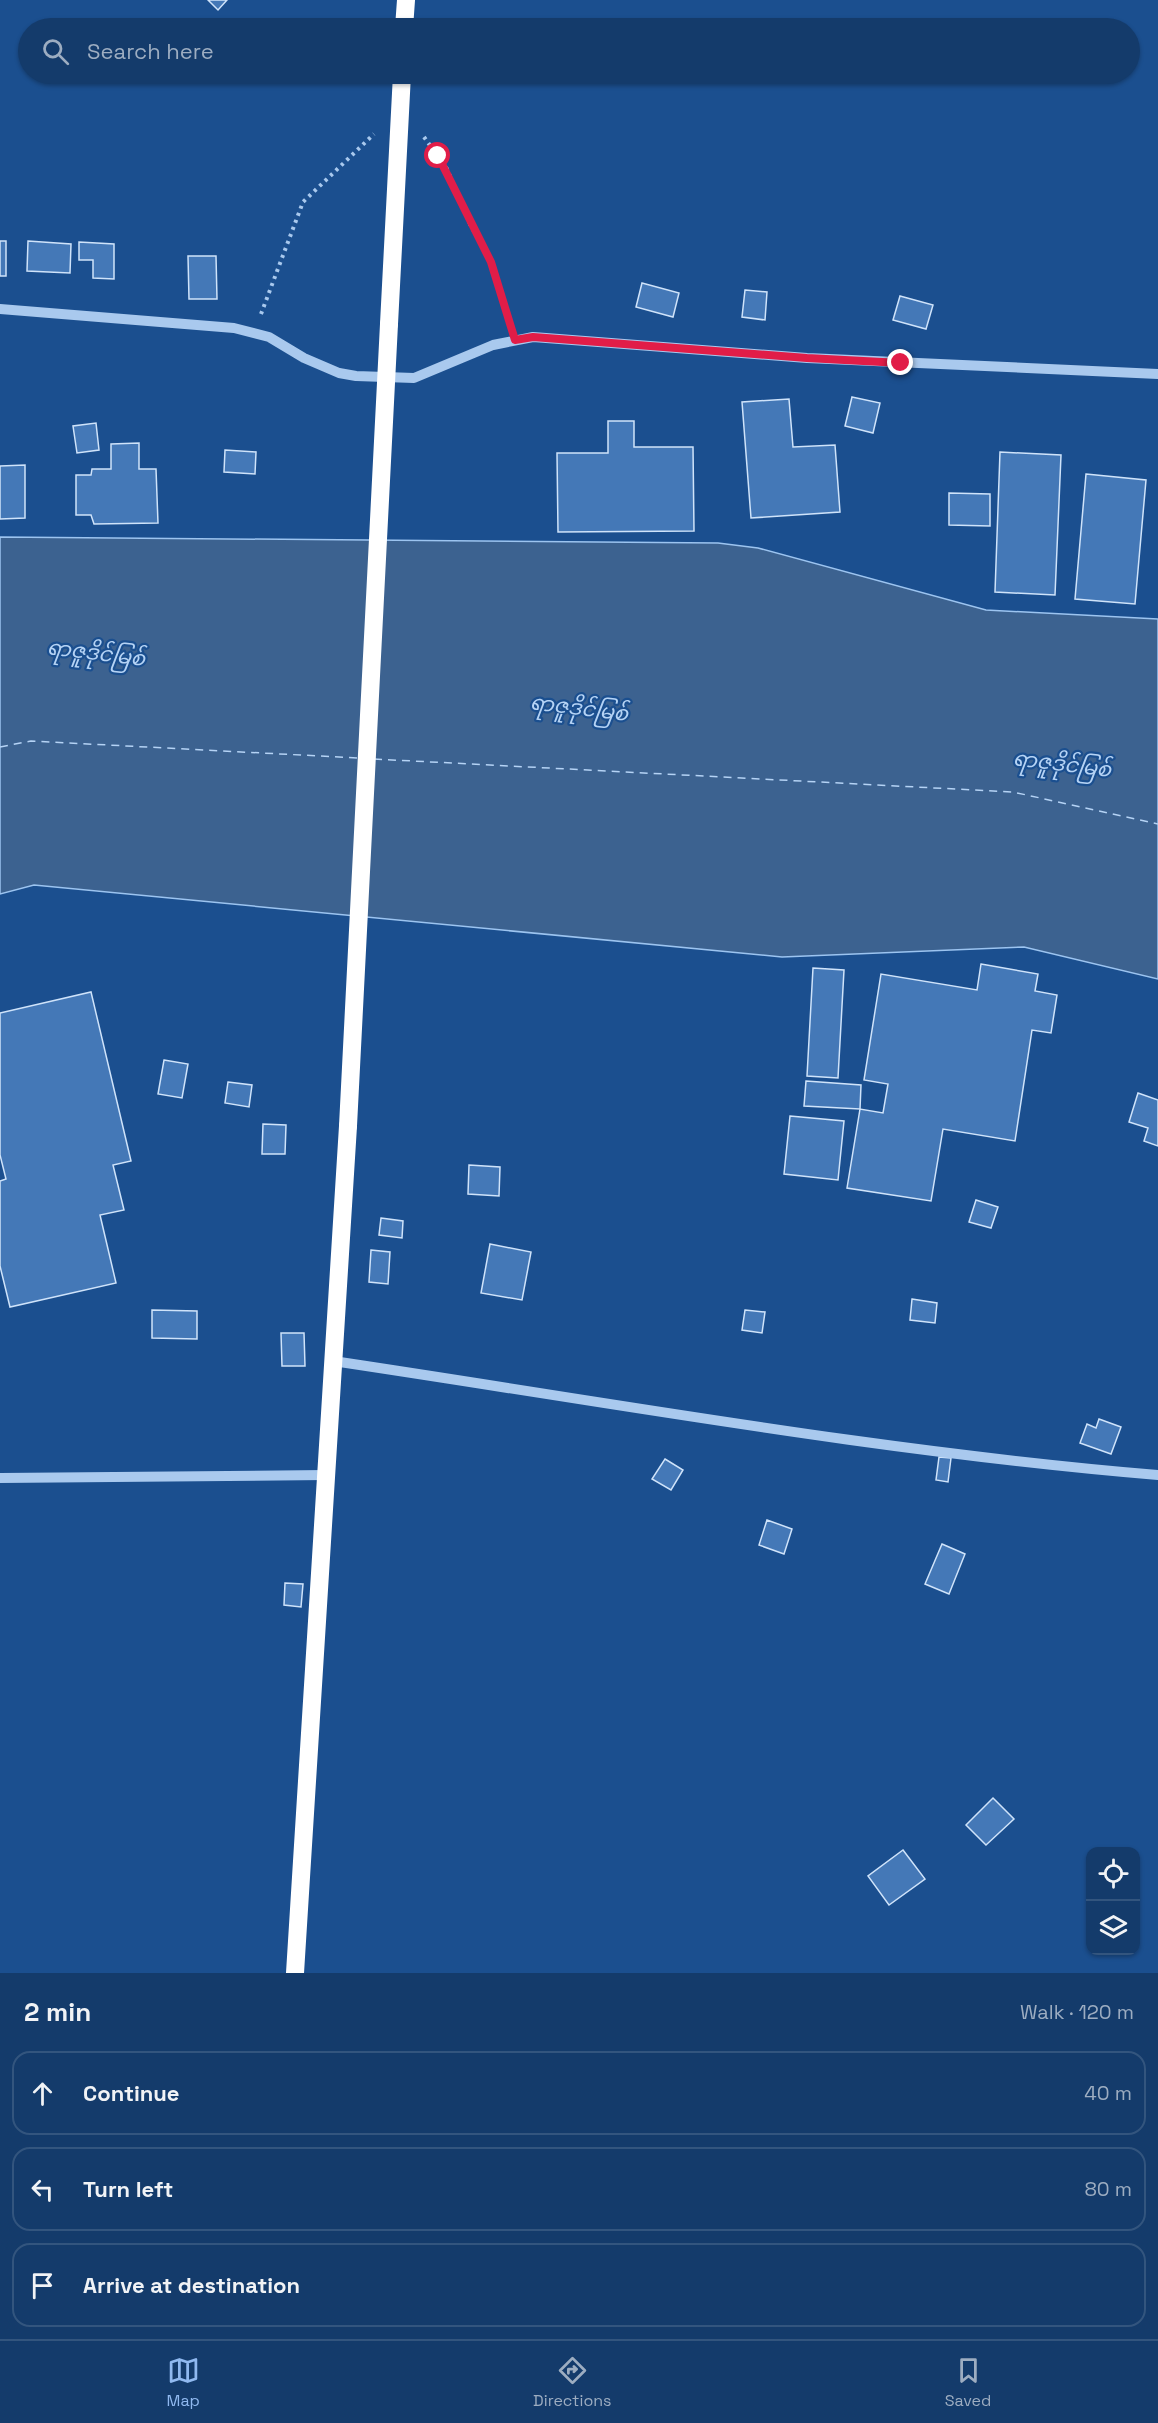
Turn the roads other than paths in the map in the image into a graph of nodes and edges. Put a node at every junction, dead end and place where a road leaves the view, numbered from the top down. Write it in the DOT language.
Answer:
graph roads {
  1 [pos="406,0"];
  2 [pos="405,18"];
  3 [pos="402,84"];
  4 [pos="0,309"];
  5 [pos="1158,374"];
  6 [pos="333,1361"];
  7 [pos="326,1475"];
  8 [pos="1158,1475"];
  9 [pos="0,1478"];
  10 [pos="295,1973"];
  1 -- 2 [label="highway"];
  3 -- 6 [label="highway, bridge"];
  4 -- 5 [label="street"];
  6 -- 7 [label="highway"];
  6 -- 8 [label="street"];
  7 -- 9 [label="street"];
  7 -- 10 [label="highway"];
}
